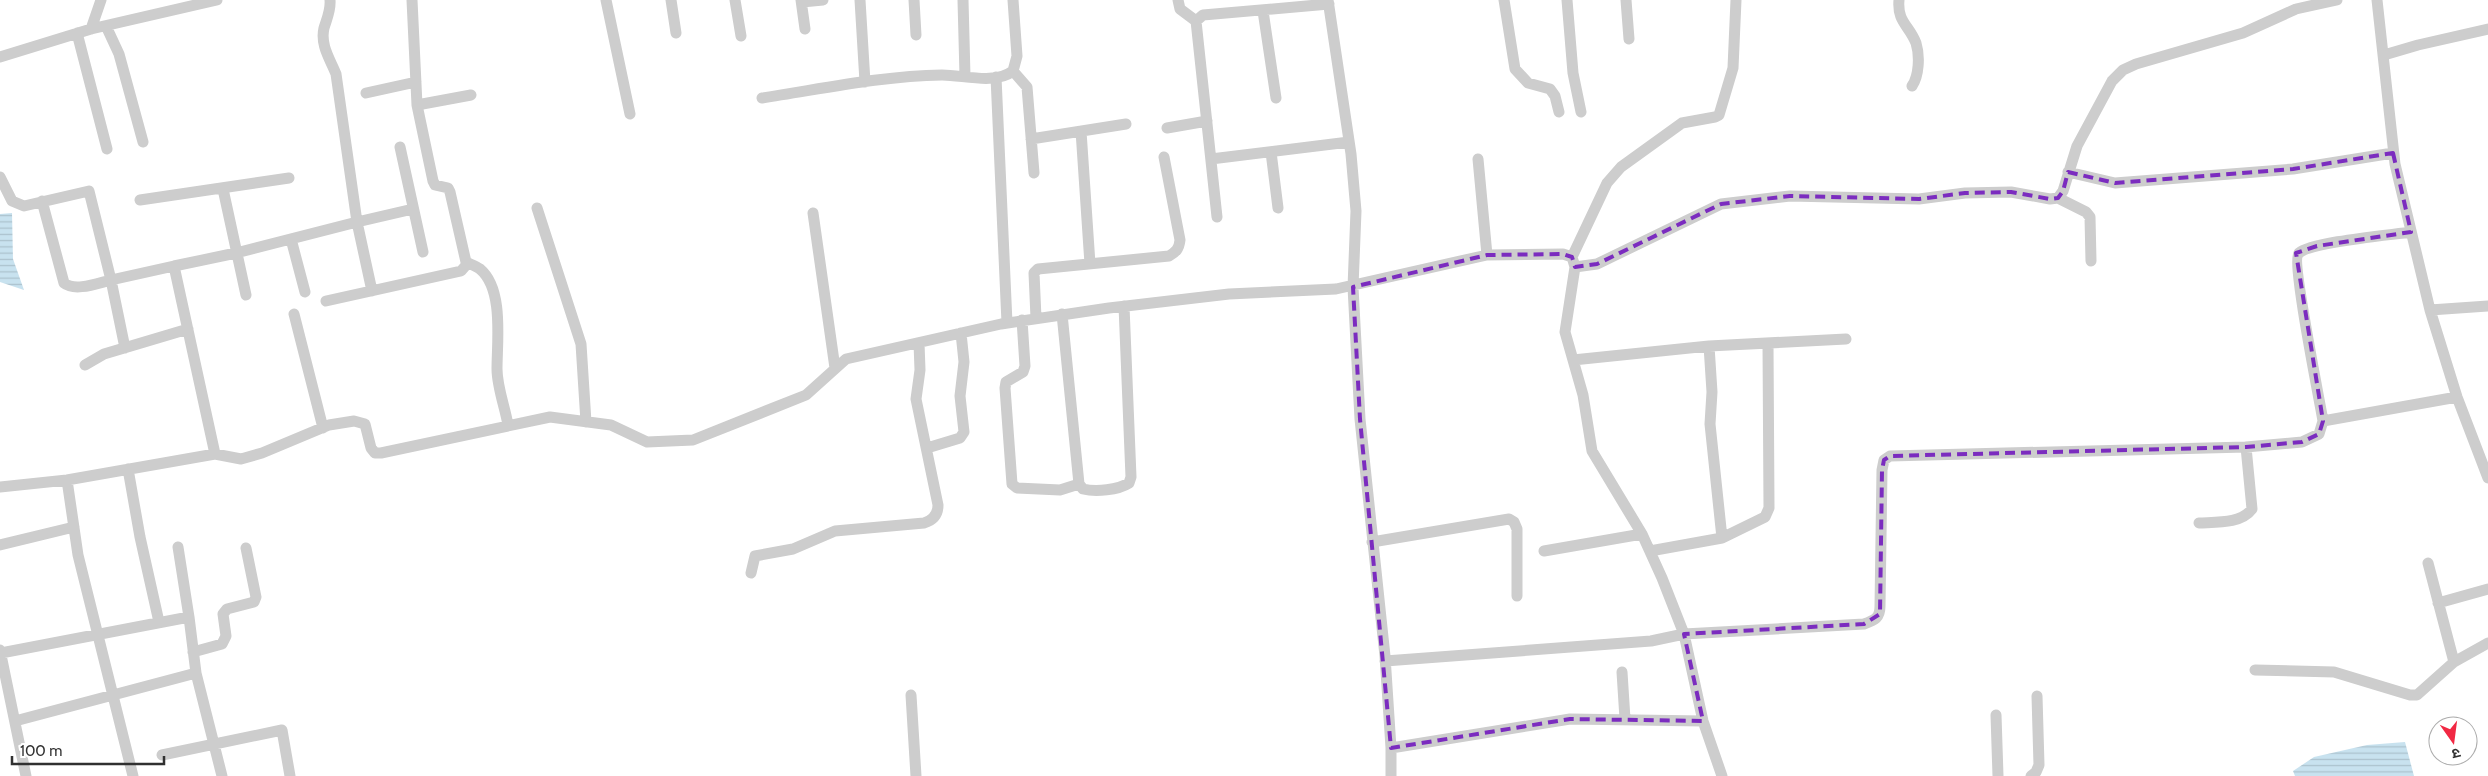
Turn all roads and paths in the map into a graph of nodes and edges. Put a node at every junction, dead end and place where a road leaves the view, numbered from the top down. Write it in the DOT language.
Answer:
graph roads {
  1 [pos="101,0"];
  2 [pos="217,0"];
  3 [pos="330,0"];
  4 [pos="412,0"];
  5 [pos="606,0"];
  6 [pos="671,0"];
  7 [pos="735,0"];
  8 [pos="823,0"];
  9 [pos="860,0"];
  10 [pos="914,0"];
  11 [pos="963,0"];
  12 [pos="1013,0"];
  13 [pos="1178,0"];
  14 [pos="1504,0"];
  15 [pos="1567,0"];
  16 [pos="1626,0"];
  17 [pos="1736,0"];
  18 [pos="1899,0"];
  19 [pos="2337,0"];
  20 [pos="2378,0"];
  21 [pos="802,1"];
  22 [pos="1329,2"];
  23 [pos="1263,11"];
  24 [pos="1196,21"];
  25 [pos="106,26"];
  26 [pos="91,29"];
  27 [pos="805,29"];
  28 [pos="2488,29"];
  29 [pos="77,33"];
  30 [pos="676,33"];
  31 [pos="916,35"];
  32 [pos="741,36"];
  33 [pos="1629,38"];
  34 [pos="2384,55"];
  35 [pos="0,56"];
  36 [pos="1013,71"];
  37 [pos="965,76"];
  38 [pos="996,77"];
  39 [pos="416,82"];
  40 [pos="865,82"];
  41 [pos="1912,86"];
  42 [pos="366,93"];
  43 [pos="471,95"];
  44 [pos="762,98"];
  45 [pos="1276,98"];
  46 [pos="417,105"];
  47 [pos="1559,112"];
  48 [pos="1581,112"];
  49 [pos="630,114"];
  50 [pos="1207,121"];
  51 [pos="1126,124"];
  52 [pos="1167,128"];
  53 [pos="1081,130"];
  54 [pos="1031,139"];
  55 [pos="143,142"];
  56 [pos="1349,142"];
  57 [pos="400,147"];
  58 [pos="107,150"];
  59 [pos="1271,152"];
  60 [pos="2393,153"];
  61 [pos="1164,157"];
  62 [pos="1211,159"];
  63 [pos="1478,160"];
  64 [pos="2068,172"];
  65 [pos="1034,173"];
  66 [pos="0,177"];
  67 [pos="289,178"];
  68 [pos="223,189"];
  69 [pos="2058,198"];
  70 [pos="140,200"];
  71 [pos="42,201"];
  72 [pos="537,208"];
  73 [pos="1278,208"];
  74 [pos="414,209"];
  75 [pos="813,213"];
  76 [pos="1217,216"];
  77 [pos="357,222"];
  78 [pos="2412,232"];
  79 [pos="292,239"];
  80 [pos="423,252"];
  81 [pos="236,253"];
  82 [pos="1487,255"];
  83 [pos="2091,261"];
  84 [pos="1574,262"];
  85 [pos="468,263"];
  86 [pos="1090,264"];
  87 [pos="174,266"];
  88 [pos="111,280"];
  89 [pos="1354,287"];
  90 [pos="372,291"];
  91 [pos="305,292"];
  92 [pos="246,296"];
  93 [pos="326,301"];
  94 [pos="1124,306"];
  95 [pos="2488,306"];
  96 [pos="2430,310"];
  97 [pos="294,314"];
  98 [pos="1062,314"];
  99 [pos="1036,318"];
  100 [pos="1022,320"];
  101 [pos="1007,323"];
  102 [pos="188,329"];
  103 [pos="961,333"];
  104 [pos="1846,339"];
  105 [pos="919,343"];
  106 [pos="1768,344"];
  107 [pos="1709,346"];
  108 [pos="125,348"];
  109 [pos="1574,360"];
  110 [pos="85,365"];
  111 [pos="835,368"];
  112 [pos="2457,397"];
  113 [pos="2323,421"];
  114 [pos="586,422"];
  115 [pos="508,425"];
  116 [pos="323,428"];
  117 [pos="2246,447"];
  118 [pos="926,448"];
  119 [pos="215,454"];
  120 [pos="128,469"];
  121 [pos="2488,478"];
  122 [pos="66,480"];
  123 [pos="1079,484"];
  124 [pos="0,487"];
  125 [pos="2200,523"];
  126 [pos="74,527"];
  127 [pos="1642,534"];
  128 [pos="1722,538"];
  129 [pos="1372,542"];
  130 [pos="0,545"];
  131 [pos="178,548"];
  132 [pos="246,548"];
  133 [pos="1544,550"];
  134 [pos="1650,551"];
  135 [pos="2428,563"];
  136 [pos="751,573"];
  137 [pos="2488,589"];
  138 [pos="1517,596"];
  139 [pos="2438,603"];
  140 [pos="189,617"];
  141 [pos="158,622"];
  142 [pos="1684,634"];
  143 [pos="100,636"];
  144 [pos="2488,642"];
  145 [pos="0,651"];
  146 [pos="193,652"];
  147 [pos="1385,661"];
  148 [pos="2454,662"];
  149 [pos="2255,670"];
  150 [pos="1622,672"];
  151 [pos="196,673"];
  152 [pos="911,695"];
  153 [pos="113,696"];
  154 [pos="2037,696"];
  155 [pos="1996,715"];
  156 [pos="1625,718"];
  157 [pos="16,721"];
  158 [pos="1703,721"];
  159 [pos="214,744"];
  160 [pos="1392,748"];
  161 [pos="162,755"];
  162 [pos="26,776"];
  163 [pos="133,776"];
  164 [pos="222,776"];
  165 [pos="290,776"];
  166 [pos="916,776"];
  167 [pos="1391,776"];
  168 [pos="1722,776"];
  169 [pos="1998,776"];
  170 [pos="2030,776"];
  1 -- 26 [label="street"];
  2 -- 25 [label="street"];
  3 -- 77 [label="street"];
  4 -- 39 [label="street"];
  5 -- 49 [label="street"];
  6 -- 30 [label="street"];
  7 -- 32 [label="street"];
  8 -- 21 [label="street"];
  9 -- 40 [label="street"];
  10 -- 31 [label="street"];
  11 -- 37 [label="street"];
  12 -- 36 [label="street"];
  13 -- 24 [label="street"];
  14 -- 47 [label="street"];
  15 -- 48 [label="street"];
  16 -- 33 [label="street"];
  17 -- 84 [label="street"];
  18 -- 41 [label="street"];
  19 -- 64 [label="street"];
  20 -- 34 [label="street"];
  21 -- 27 [label="street"];
  22 -- 23 [label="street"];
  22 -- 56 [label="street"];
  23 -- 24 [label="street"];
  23 -- 45 [label="street"];
  24 -- 50 [label="street"];
  25 -- 26 [label="street"];
  25 -- 55 [label="street"];
  26 -- 29 [label="street"];
  28 -- 34 [label="street"];
  29 -- 35 [label="street"];
  29 -- 58 [label="street"];
  34 -- 60 [label="street"];
  36 -- 38 [label="street"];
  36 -- 54 [label="street"];
  37 -- 38 [label="street"];
  37 -- 40 [label="street"];
  38 -- 101 [label="street"];
  39 -- 42 [label="street"];
  39 -- 46 [label="street"];
  40 -- 44 [label="street"];
  43 -- 46 [label="street"];
  46 -- 85 [label="street"];
  50 -- 52 [label="street"];
  50 -- 62 [label="street"];
  51 -- 53 [label="street"];
  53 -- 54 [label="street"];
  53 -- 86 [label="street"];
  54 -- 65 [label="street"];
  56 -- 59 [label="street"];
  56 -- 89 [label="street"];
  57 -- 74 [label="street"];
  59 -- 62 [label="street"];
  59 -- 73 [label="street"];
  60 -- 64 [label="street"];
  60 -- 78 [label="street"];
  61 -- 86 [label="street"];
  62 -- 76 [label="street"];
  63 -- 82 [label="street"];
  64 -- 69 [label="street"];
  66 -- 71 [label="street"];
  67 -- 68 [label="street"];
  68 -- 70 [label="street"];
  68 -- 81 [label="street"];
  69 -- 83 [label="street"];
  69 -- 84 [label="street"];
  71 -- 88 [label="street"];
  71 -- 88 [label="street"];
  72 -- 114 [label="street"];
  74 -- 77 [label="street"];
  74 -- 80 [label="street"];
  75 -- 111 [label="street"];
  77 -- 79 [label="street"];
  77 -- 90 [label="street"];
  78 -- 96 [label="street"];
  78 -- 113 [label="street"];
  79 -- 81 [label="street"];
  79 -- 91 [label="street"];
  81 -- 87 [label="street"];
  81 -- 92 [label="street"];
  82 -- 84 [label="street"];
  82 -- 89 [label="street"];
  84 -- 109 [label="street"];
  85 -- 90 [label="street"];
  85 -- 115 [label="street"];
  86 -- 99 [label="street"];
  87 -- 88 [label="street"];
  87 -- 102 [label="street"];
  88 -- 108 [label="street"];
  89 -- 94 [label="street"];
  89 -- 129 [label="street"];
  90 -- 93 [label="street"];
  94 -- 98 [label="street"];
  94 -- 123 [label="street"];
  95 -- 96 [label="street"];
  96 -- 112 [label="street"];
  97 -- 116 [label="street"];
  98 -- 99 [label="street"];
  98 -- 123 [label="street"];
  99 -- 100 [label="street"];
  100 -- 101 [label="street"];
  100 -- 123 [label="street"];
  101 -- 103 [label="street"];
  102 -- 108 [label="street"];
  102 -- 119 [label="street"];
  103 -- 105 [label="street"];
  103 -- 118 [label="street"];
  104 -- 106 [label="street"];
  105 -- 111 [label="street"];
  105 -- 118 [label="street"];
  106 -- 107 [label="street"];
  106 -- 128 [label="street"];
  107 -- 109 [label="street"];
  107 -- 128 [label="street"];
  108 -- 110 [label="street"];
  109 -- 127 [label="street"];
  111 -- 114 [label="street"];
  112 -- 113 [label="street"];
  112 -- 121 [label="street"];
  113 -- 117 [label="street"];
  114 -- 115 [label="street"];
  115 -- 116 [label="street"];
  116 -- 119 [label="street"];
  117 -- 125 [label="street"];
  117 -- 142 [label="street"];
  118 -- 136 [label="street"];
  119 -- 120 [label="street"];
  120 -- 122 [label="street"];
  120 -- 141 [label="street"];
  122 -- 124 [label="street"];
  122 -- 126 [label="street"];
  126 -- 130 [label="street"];
  126 -- 143 [label="street"];
  127 -- 133 [label="street"];
  127 -- 134 [label="street"];
  128 -- 134 [label="street"];
  129 -- 138 [label="street"];
  129 -- 147 [label="street"];
  131 -- 140 [label="street"];
  132 -- 146 [label="street"];
  134 -- 142 [label="street"];
  135 -- 139 [label="street"];
  137 -- 139 [label="street"];
  139 -- 148 [label="street"];
  140 -- 141 [label="street"];
  140 -- 146 [label="street"];
  141 -- 143 [label="street"];
  142 -- 147 [label="street"];
  142 -- 158 [label="street"];
  143 -- 145 [label="street"];
  143 -- 153 [label="street"];
  144 -- 148 [label="street"];
  145 -- 157 [label="street"];
  146 -- 151 [label="street"];
  147 -- 160 [label="street"];
  148 -- 149 [label="street"];
  150 -- 156 [label="street"];
  151 -- 153 [label="street"];
  151 -- 159 [label="street"];
  152 -- 166 [label="street"];
  153 -- 157 [label="street"];
  153 -- 163 [label="street"];
  154 -- 170 [label="street"];
  155 -- 169 [label="street"];
  156 -- 158 [label="street"];
  156 -- 160 [label="street"];
  157 -- 162 [label="street"];
  158 -- 168 [label="street"];
  159 -- 161 [label="street"];
  159 -- 164 [label="street"];
  159 -- 165 [label="street"];
  160 -- 167 [label="street"];
}
